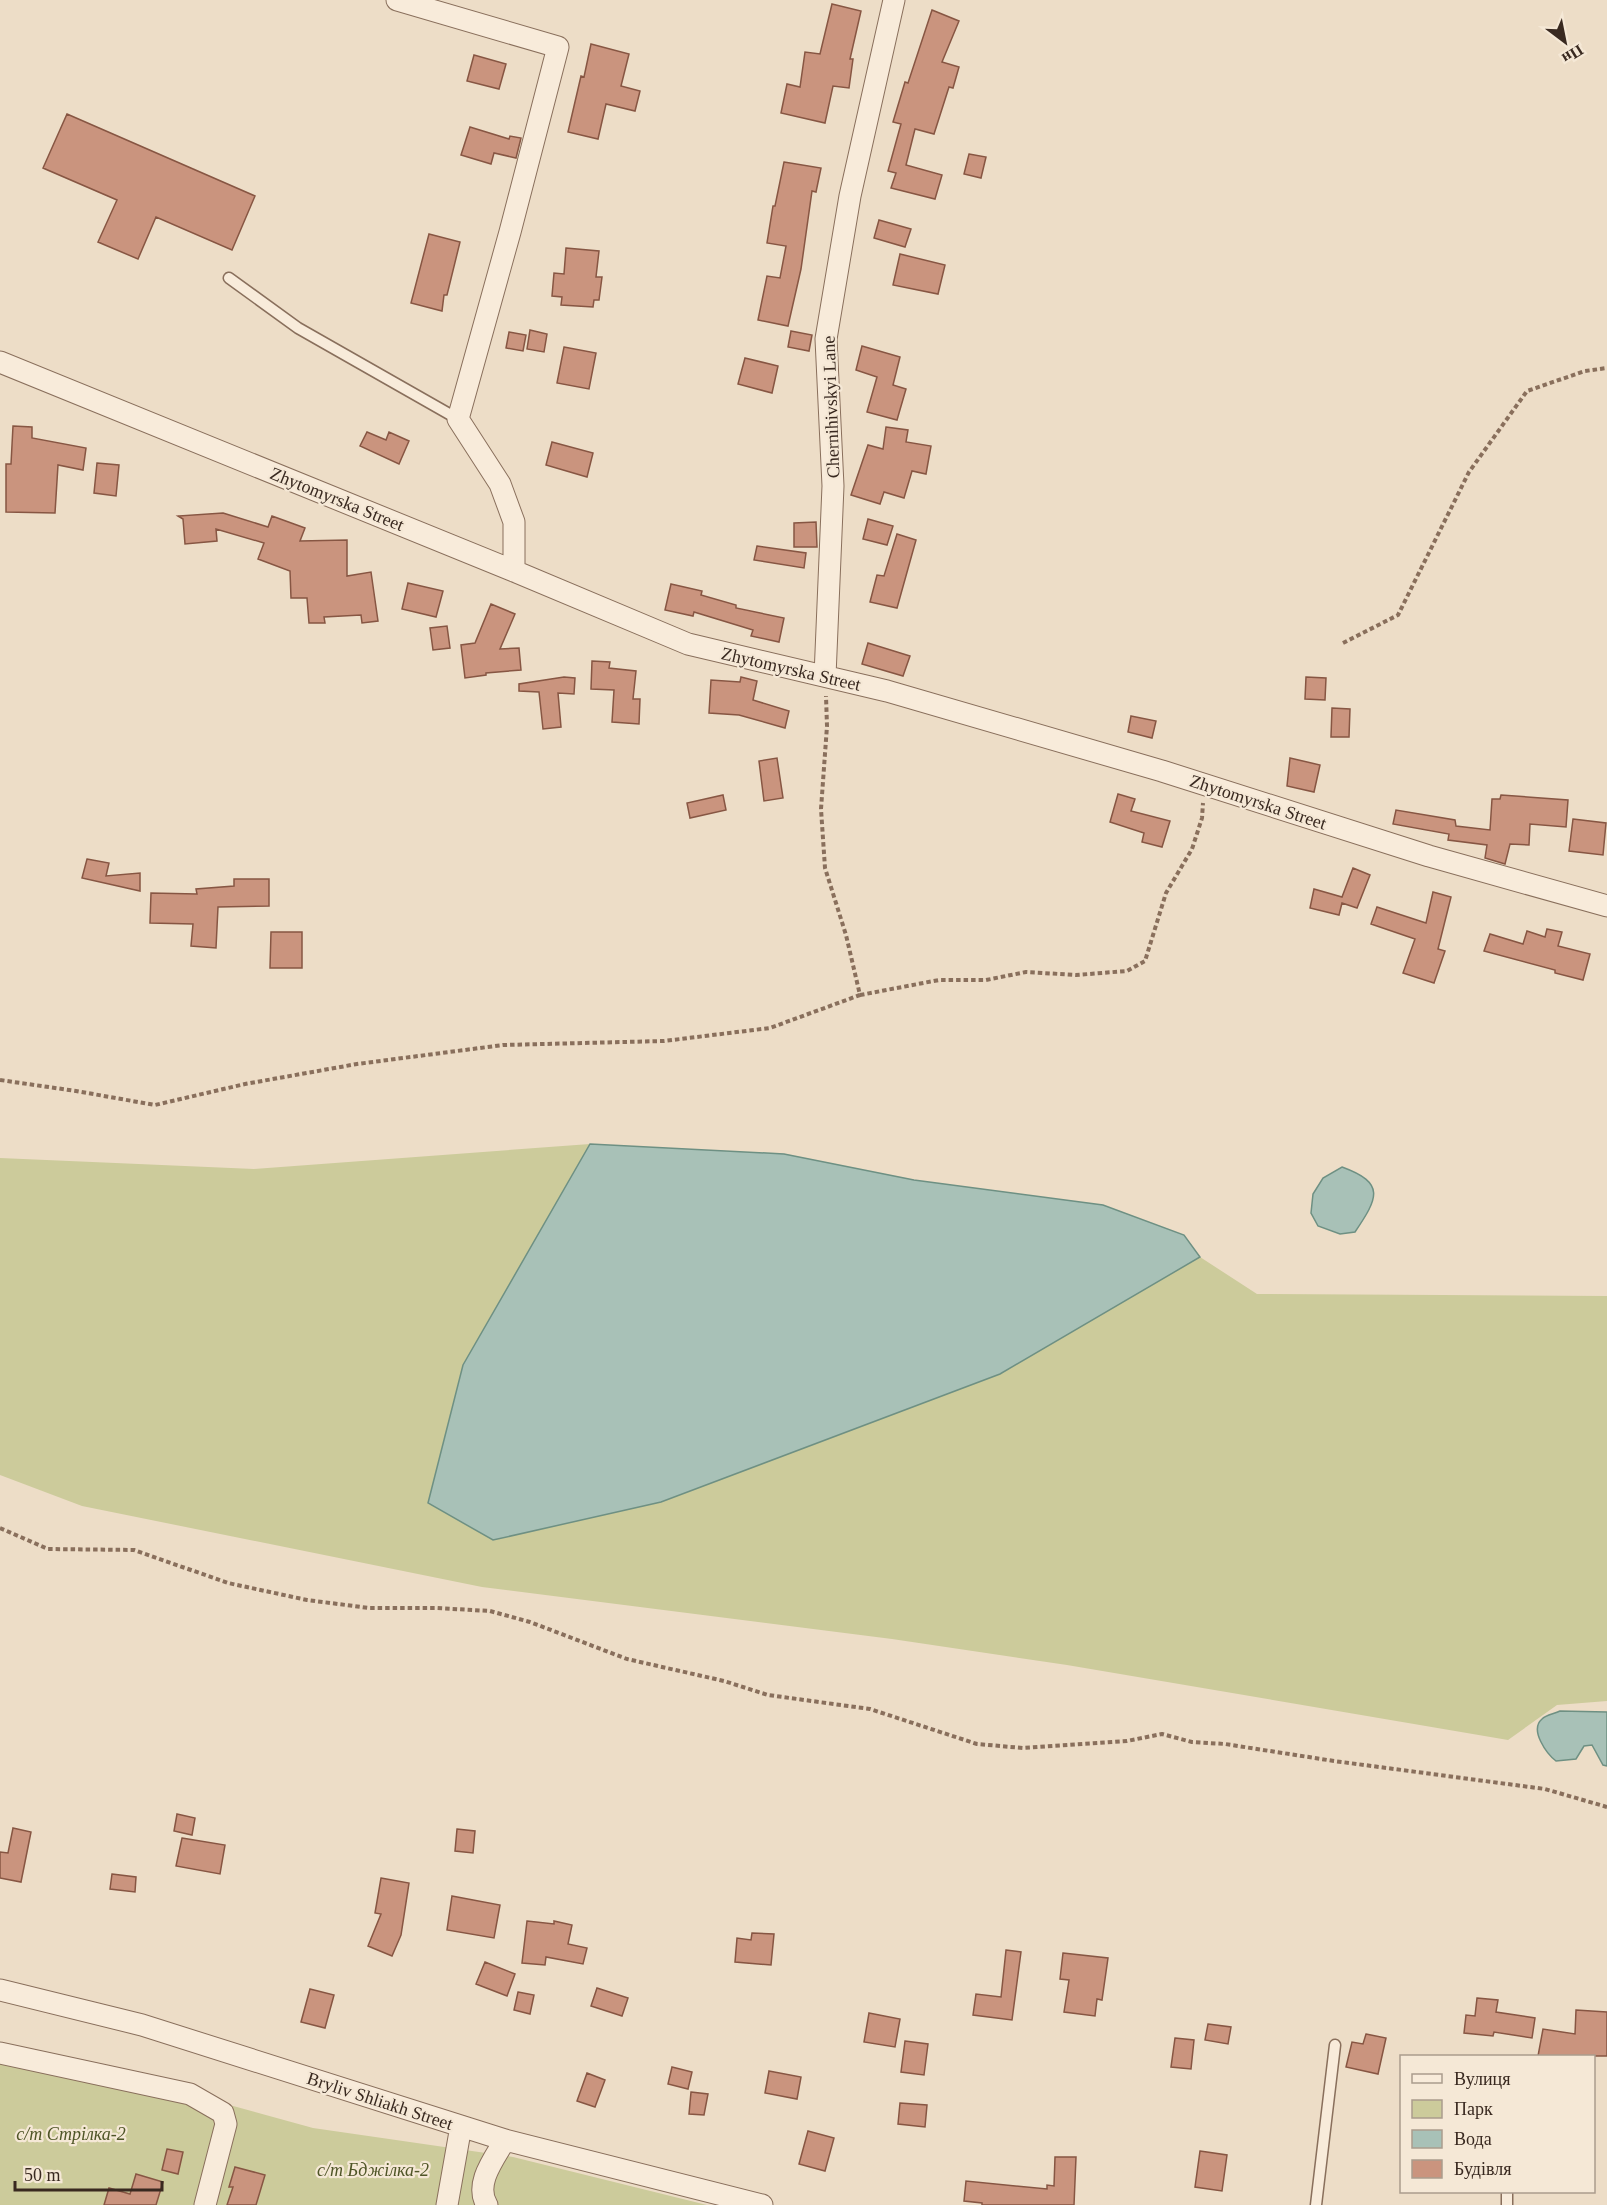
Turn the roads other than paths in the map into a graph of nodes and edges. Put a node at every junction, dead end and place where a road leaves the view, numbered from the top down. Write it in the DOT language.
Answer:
graph roads {
  1 [pos="397,0"];
  2 [pos="894,0"];
  3 [pos="229,278"];
  4 [pos="0,362"];
  5 [pos="458,419"];
  6 [pos="514,571"];
  7 [pos="825,676"];
  8 [pos="1607,906"];
  9 [pos="0,1990"];
  10 [pos="1335,2045"];
  11 [pos="0,2053"];
  12 [pos="461,2126"];
  13 [pos="505,2140"];
  14 [pos="205,2205"];
  15 [pos="447,2205"];
  16 [pos="487,2205"];
  17 [pos="762,2205"];
  18 [pos="1316,2205"];
  1 -- 5 [label="street"];
  2 -- 7 [label="street, Chernihivskyi Lane"];
  3 -- 5 [label="lane"];
  4 -- 6 [label="street, Zhytomyrska Street"];
  5 -- 6 [label="street"];
  6 -- 7 [label="street, Zhytomyrska Street"];
  7 -- 8 [label="street, Zhytomyrska Street"];
  9 -- 12 [label="street, Bryliv Shliakh Street"];
  10 -- 18 [label="lane"];
  11 -- 14 [label="street"];
  12 -- 13 [label="street, Bryliv Shliakh Street"];
  12 -- 15 [label="street"];
  13 -- 16 [label="street"];
  13 -- 17 [label="street, Bryliv Shliakh Street"];
}
